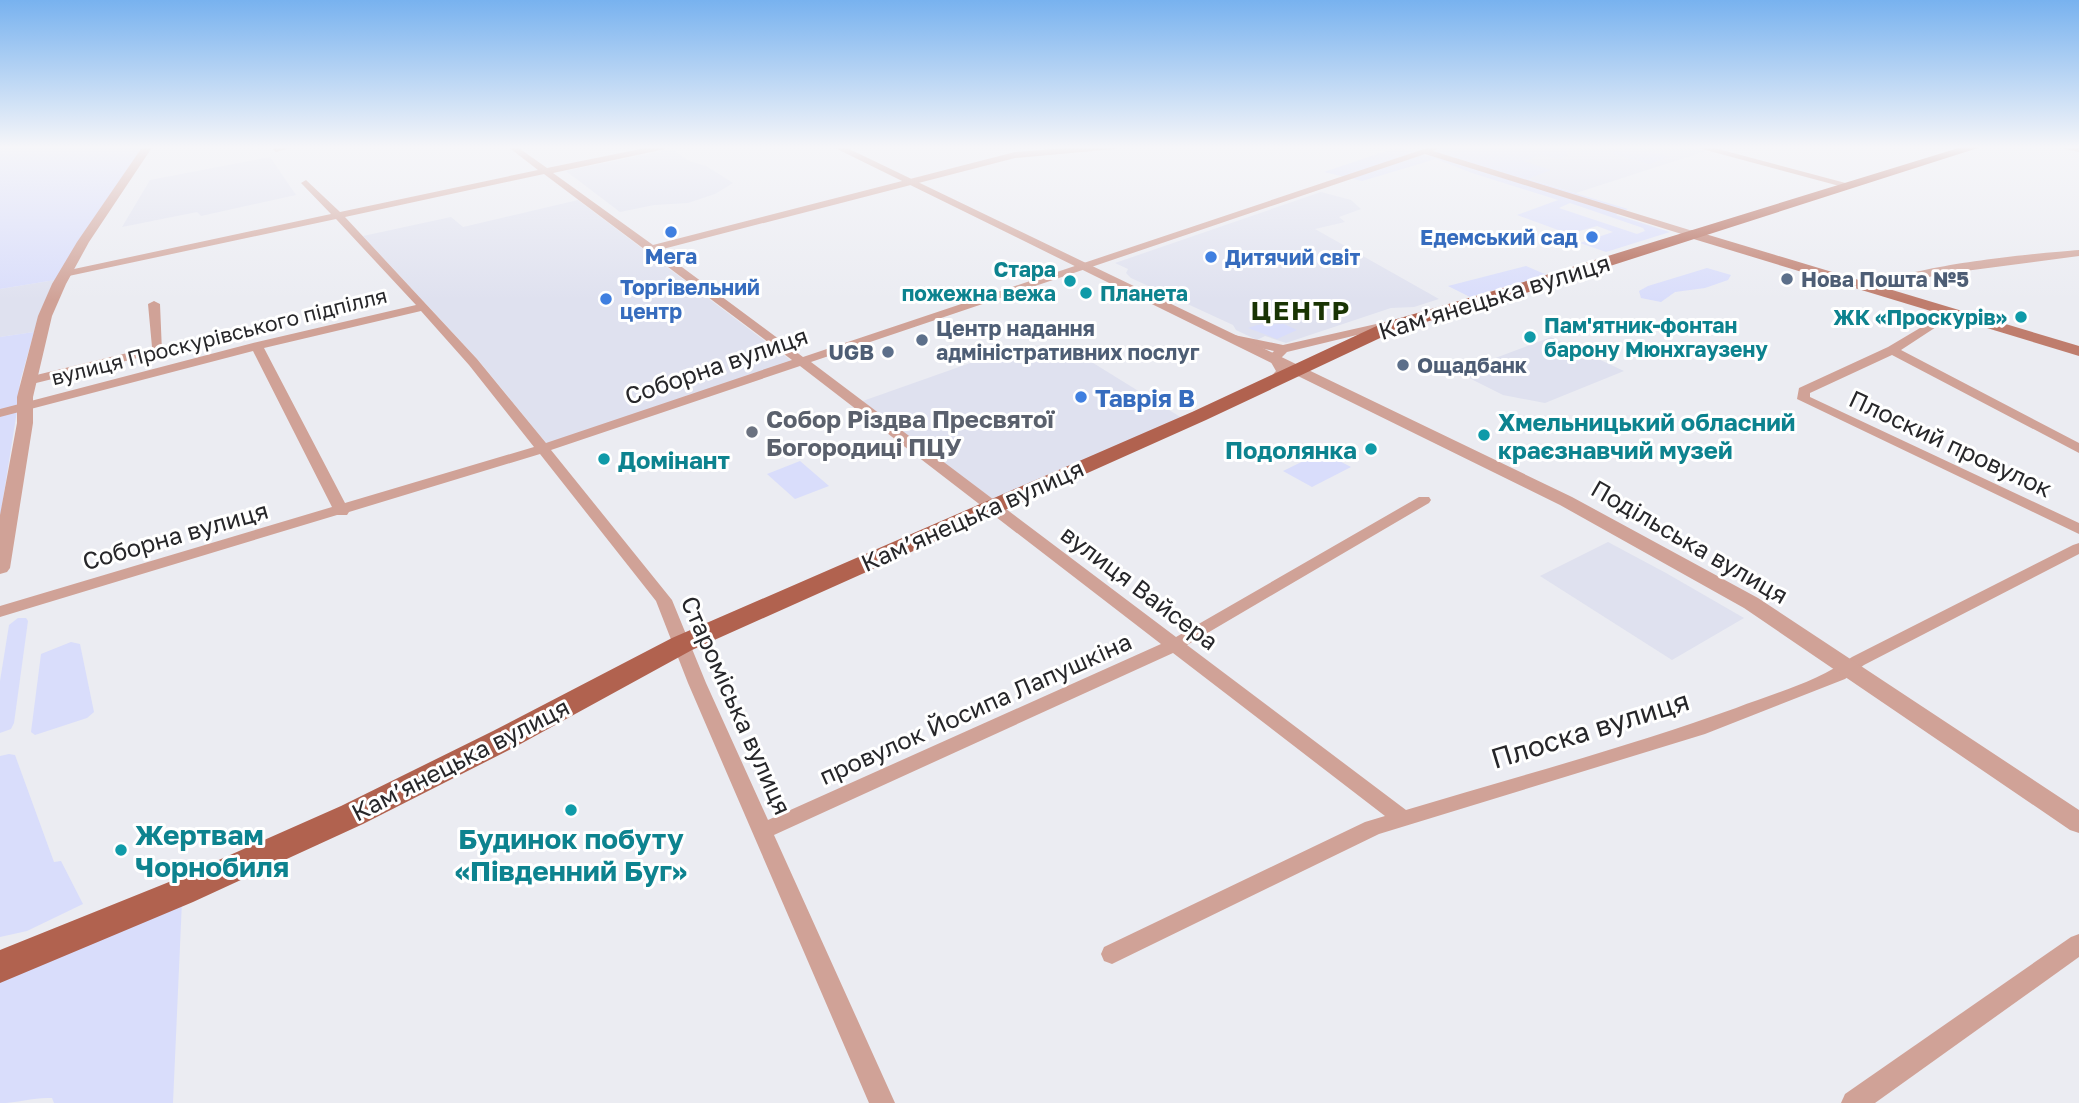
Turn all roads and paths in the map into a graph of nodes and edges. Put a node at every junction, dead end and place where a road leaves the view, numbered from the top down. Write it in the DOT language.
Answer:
graph roads {
  1 [pos="114,197"];
  2 [pos="320,197"];
  3 [pos="421,197"];
  4 [pos="581,197"];
  5 [pos="852,197"];
  6 [pos="943,197"];
  7 [pos="1286,197"];
  8 [pos="1574,197"];
  9 [pos="1810,197"];
  10 [pos="338,216"];
  11 [pos="1692,234"];
  12 [pos="651,249"];
  13 [pos="2079,253"];
  14 [pos="1082,266"];
  15 [pos="64,274"];
  16 [pos="1877,289"];
  17 [pos="154,304"];
  18 [pos="423,307"];
  19 [pos="1952,312"];
  20 [pos="1413,318"];
  21 [pos="257,346"];
  22 [pos="1892,349"];
  23 [pos="2079,351"];
  24 [pos="1279,355"];
  25 [pos="801,363"];
  26 [pos="1296,371"];
  27 [pos="28,381"];
  28 [pos="1272,382"];
  29 [pos="26,407"];
  30 [pos="0,413"];
  31 [pos="542,449"];
  32 [pos="2079,449"];
  33 [pos="1424,500"];
  34 [pos="992,506"];
  35 [pos="342,512"];
  36 [pos="2079,529"];
  37 [pos="2079,548"];
  38 [pos="0,568"];
  39 [pos="0,612"];
  40 [pos="682,644"];
  41 [pos="1175,645"];
  42 [pos="1849,668"];
  43 [pos="1401,817"];
  44 [pos="2079,823"];
  45 [pos="763,831"];
  46 [pos="2079,944"];
  47 [pos="1112,954"];
  48 [pos="0,967"];
  49 [pos="882,1103"];
  50 [pos="1854,1103"];
  1 -- 15 [label="street"];
  2 -- 10 [label="street, Староміська вулиця"];
  3 -- 10 [label="street"];
  4 -- 12 [label="street, вулиця Вайсера"];
  5 -- 12 [label="street"];
  6 -- 14 [label="street, Подільська вулиця"];
  7 -- 14 [label="street, Соборна вулиця"];
  8 -- 11 [label="street"];
  9 -- 11 [label="main road, Камʼянецька вулиця"];
  10 -- 15 [label="street"];
  10 -- 18 [label="street, Староміська вулиця"];
  11 -- 16 [label="main road"];
  11 -- 20 [label="main road, Камʼянецька вулиця"];
  12 -- 25 [label="street, вулиця Вайсера"];
  13 -- 16 [label="street"];
  14 -- 24 [label="street, Подільська вулиця"];
  14 -- 25 [label="street, Соборна вулиця"];
  15 -- 27 [label="street"];
  16 -- 19 [label="main road"];
  17 -- 27 [label="street"];
  18 -- 21 [label="street, вулиця Проскурівського підпілля"];
  18 -- 31 [label="street, Староміська вулиця"];
  19 -- 22 [label="street"];
  19 -- 23 [label="main road"];
  20 -- 24 [label="street"];
  20 -- 26 [label="main road, Камʼянецька вулиця"];
  21 -- 29 [label="street, вулиця Проскурівського підпілля"];
  21 -- 35 [label="street"];
  22 -- 32 [label="street"];
  22 -- 36 [label="street, Плоский провулок"];
  24 -- 26 [label="street, Подільська вулиця"];
  24 -- 28 [label="street"];
  25 -- 31 [label="street, Соборна вулиця"];
  25 -- 34 [label="street, вулиця Вайсера"];
  26 -- 28 [label="main road, Камʼянецька вулиця"];
  26 -- 42 [label="street, Подільська вулиця"];
  27 -- 29 [label="street"];
  28 -- 34 [label="main road, Камʼянецька вулиця"];
  29 -- 30 [label="street, вулиця Проскурівського підпілля"];
  29 -- 38 [label="street"];
  31 -- 35 [label="street, Соборна вулиця"];
  31 -- 40 [label="street, Староміська вулиця"];
  33 -- 41 [label="street, провулок Йосипа Лапушкіна"];
  34 -- 40 [label="main road, Камʼянецька вулиця"];
  34 -- 41 [label="street, вулиця Вайсера"];
  35 -- 39 [label="street, Соборна вулиця"];
  37 -- 42 [label="street, Плоска вулиця"];
  40 -- 45 [label="street, Староміська вулиця"];
  40 -- 48 [label="main road, Камʼянецька вулиця"];
  41 -- 43 [label="street, вулиця Вайсера"];
  41 -- 45 [label="street, провулок Йосипа Лапушкіна"];
  42 -- 43 [label="street, Плоска вулиця"];
  42 -- 44 [label="street, Подільська вулиця"];
  43 -- 47 [label="street, Плоска вулиця"];
  45 -- 49 [label="street, Староміська вулиця"];
  46 -- 50 [label="street"];
}
